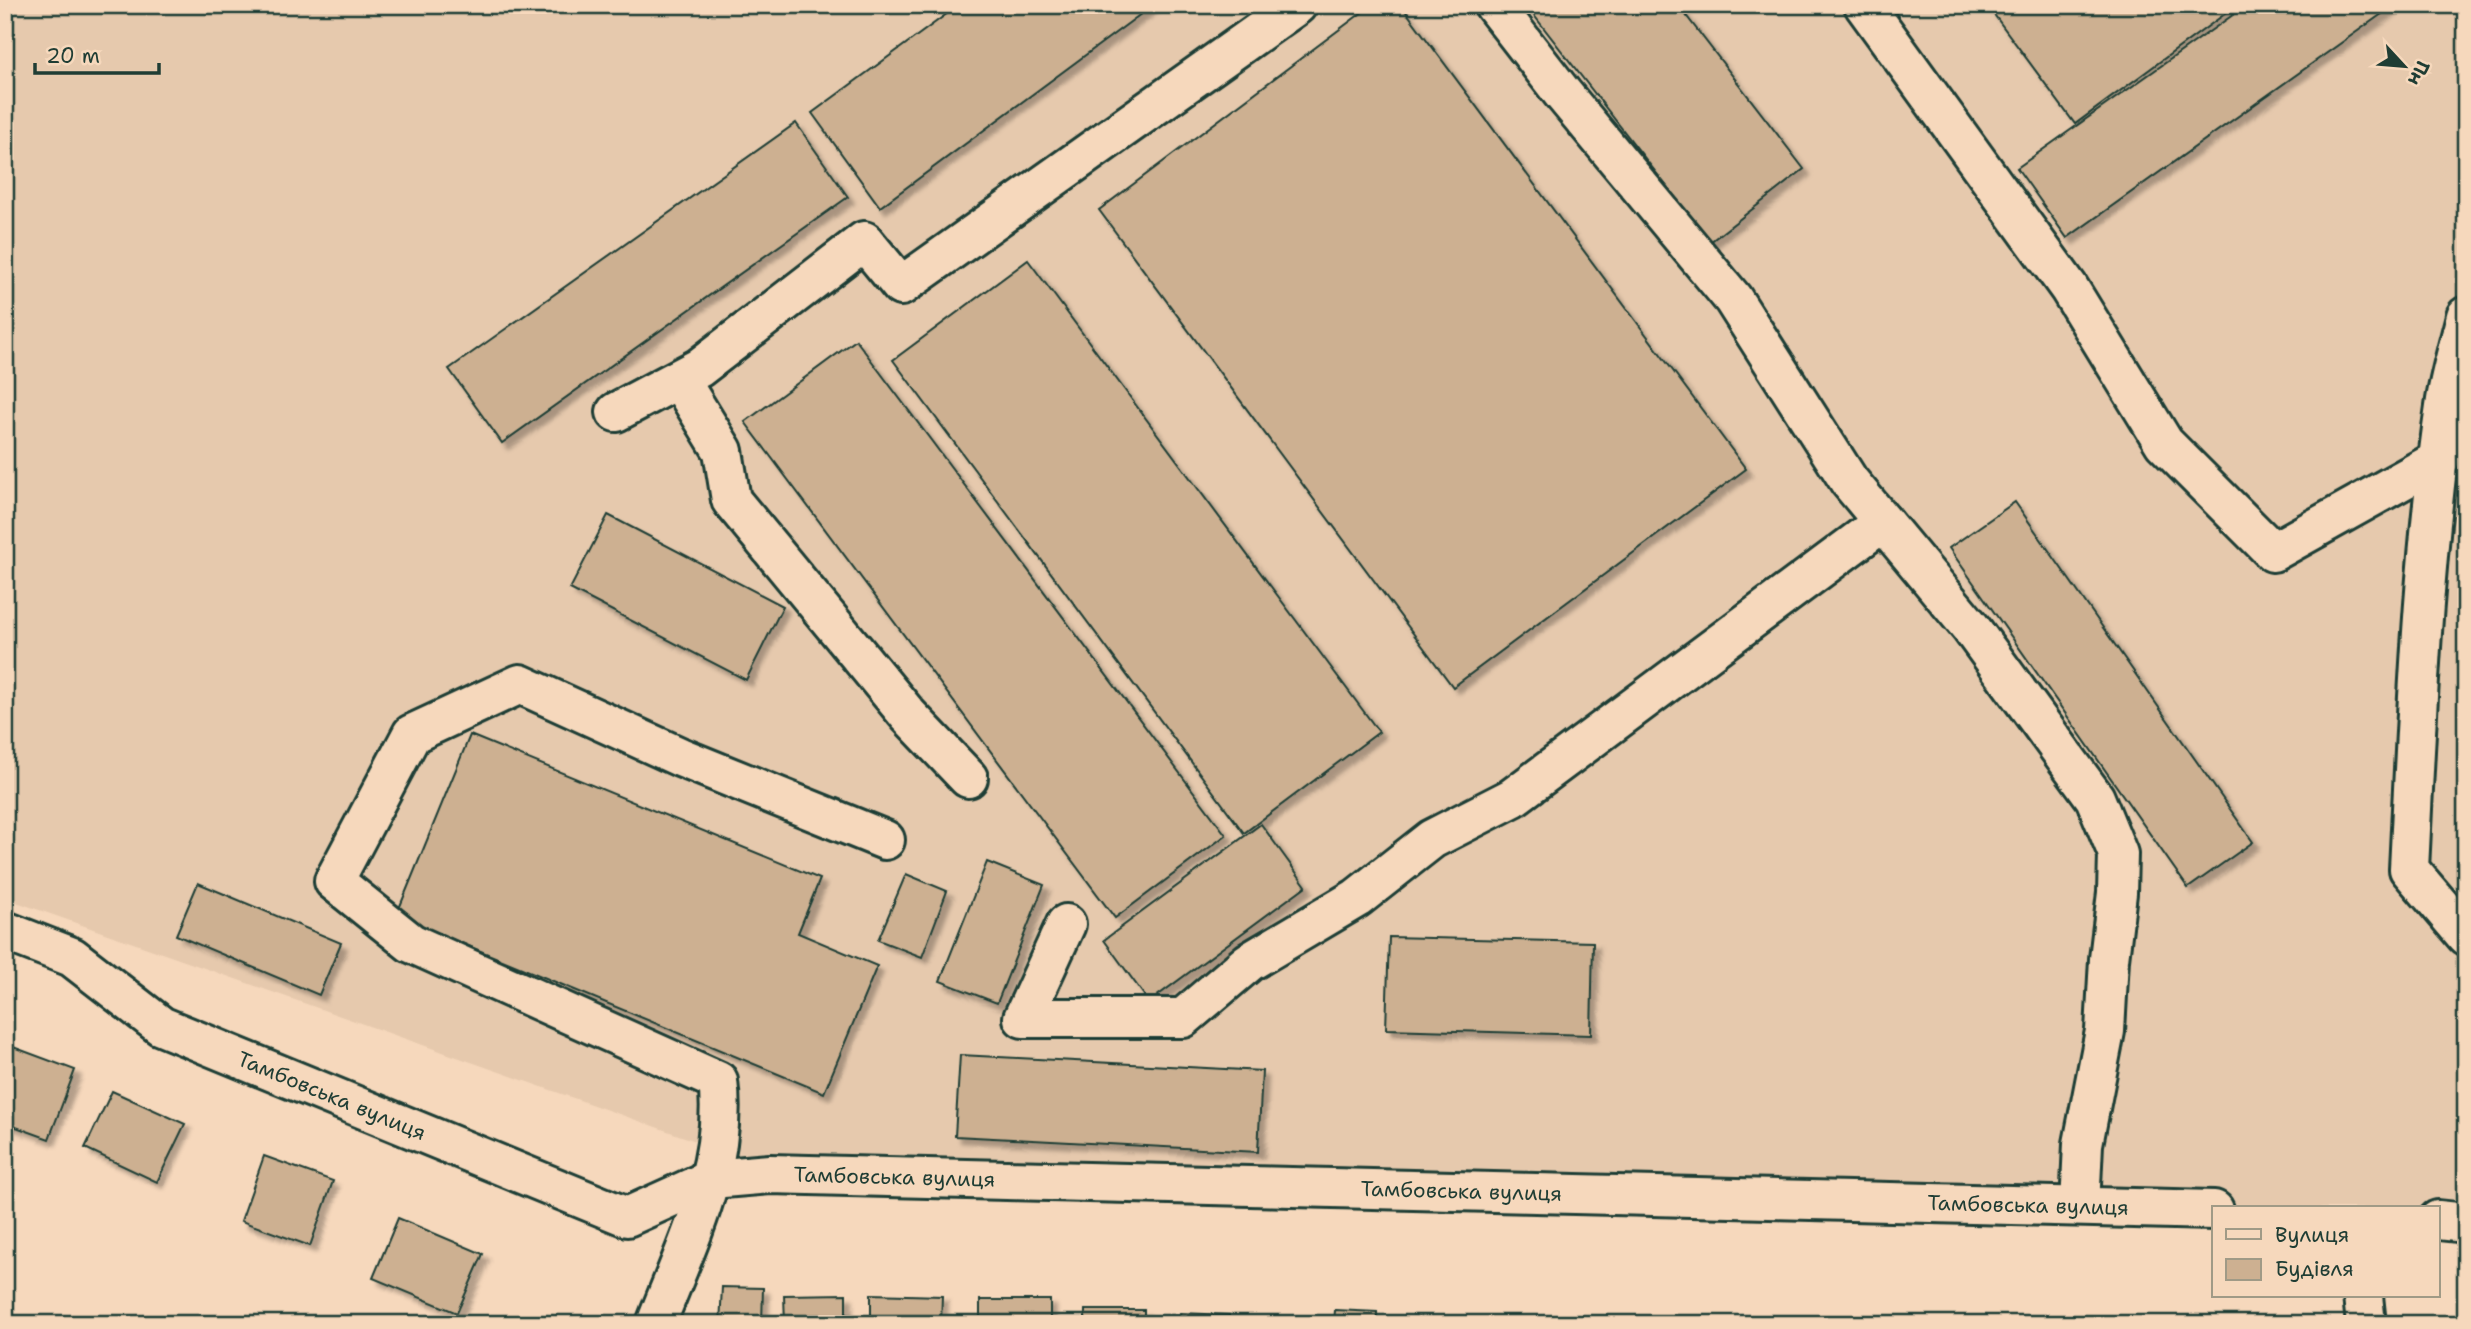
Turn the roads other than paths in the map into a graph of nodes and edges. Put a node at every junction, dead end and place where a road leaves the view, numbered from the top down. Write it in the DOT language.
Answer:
graph roads {
  1 [pos="1297,5"];
  2 [pos="1494,5"];
  3 [pos="1864,5"];
  4 [pos="2466,316"];
  5 [pos="679,379"];
  6 [pos="616,412"];
  7 [pos="2440,459"];
  8 [pos="1883,522"];
  9 [pos="968,778"];
  10 [pos="885,840"];
  11 [pos="1066,924"];
  12 [pos="5,931"];
  13 [pos="2466,936"];
  14 [pos="711,1179"];
  15 [pos="2080,1206"];
  16 [pos="2212,1210"];
  17 [pos="2440,1220"];
  18 [pos="2466,1223"];
  19 [pos="2364,1298"];
  20 [pos="656,1324"];
  21 [pos="2366,1324"];
  1 -- 5 [label="street"];
  2 -- 8 [label="street"];
  3 -- 7 [label="street"];
  4 -- 7 [label="street"];
  5 -- 6 [label="street"];
  5 -- 9 [label="street"];
  7 -- 13 [label="street"];
  8 -- 11 [label="street"];
  8 -- 15 [label="street"];
  10 -- 14 [label="street"];
  12 -- 14 [label="street, Тамбовська вулиця"];
  14 -- 15 [label="street, Тамбовська вулиця"];
  14 -- 20 [label="street"];
  15 -- 16 [label="street, Тамбовська вулиця"];
  17 -- 18 [label="street"];
  19 -- 21 [label="street"];
}
